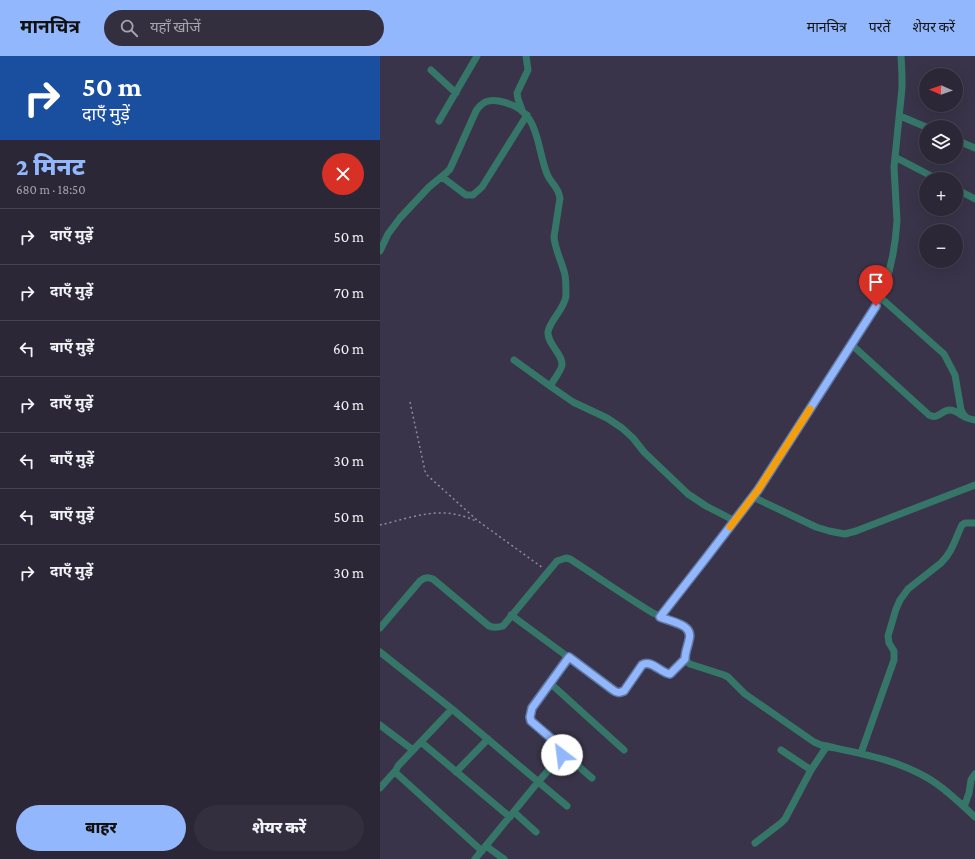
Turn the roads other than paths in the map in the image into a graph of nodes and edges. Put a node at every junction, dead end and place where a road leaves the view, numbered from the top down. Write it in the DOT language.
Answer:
graph roads {
  1 [pos="477,56"];
  2 [pos="526,56"];
  3 [pos="901,56"];
  4 [pos="431,70"];
  5 [pos="456,92"];
  6 [pos="525,113"];
  7 [pos="900,116"];
  8 [pos="439,121"];
  9 [pos="919,124"];
  10 [pos="963,143"];
  11 [pos="975,148"];
  12 [pos="895,157"];
  13 [pos="924,172"];
  14 [pos="442,177"];
  15 [pos="963,193"];
  16 [pos="975,199"];
  17 [pos="380,251"];
  18 [pos="880,298"];
  19 [pos="852,345"];
  20 [pos="514,360"];
  21 [pos="550,386"];
  22 [pos="972,420"];
  23 [pos="975,485"];
  24 [pos="753,497"];
  25 [pos="735,521"];
  26 [pos="975,523"];
  27 [pos="511,615"];
  28 [pos="660,617"];
  29 [pos="380,628"];
  30 [pos="380,652"];
  31 [pos="569,657"];
  32 [pos="685,659"];
  33 [pos="550,683"];
  34 [pos="452,709"];
  35 [pos="380,725"];
  36 [pos="488,739"];
  37 [pos="421,742"];
  38 [pos="827,746"];
  39 [pos="413,750"];
  40 [pos="624,750"];
  41 [pos="781,750"];
  42 [pos="562,752"];
  43 [pos="861,753"];
  44 [pos="396,770"];
  45 [pos="811,770"];
  46 [pos="456,772"];
  47 [pos="975,774"];
  48 [pos="592,778"];
  49 [pos="538,782"];
  50 [pos="380,788"];
  51 [pos="567,806"];
  52 [pos="964,807"];
  53 [pos="512,815"];
  54 [pos="975,817"];
  55 [pos="536,832"];
  56 [pos="755,843"];
  57 [pos="484,848"];
  58 [pos="475,859"];
  59 [pos="504,859"];
  1 -- 5 [label="street"];
  2 -- 6 [label="street"];
  3 -- 7 [label="street"];
  4 -- 5 [label="street"];
  5 -- 8 [label="street"];
  6 -- 14 [label="street"];
  6 -- 14 [label="street"];
  6 -- 21 [label="street"];
  7 -- 9 [label="street"];
  7 -- 12 [label="street"];
  10 -- 11 [label="street"];
  12 -- 13 [label="street"];
  12 -- 18 [label="street"];
  14 -- 17 [label="street"];
  15 -- 16 [label="street"];
  18 -- 19 [label="street"];
  18 -- 22 [label="street"];
  19 -- 22 [label="street"];
  19 -- 24 [label="street"];
  20 -- 21 [label="street"];
  21 -- 25 [label="street"];
  23 -- 24 [label="street"];
  24 -- 25 [label="street"];
  25 -- 28 [label="street"];
  26 -- 43 [label="street"];
  27 -- 28 [label="street"];
  27 -- 29 [label="street"];
  27 -- 31 [label="street"];
  28 -- 32 [label="street"];
  30 -- 34 [label="street"];
  31 -- 32 [label="street"];
  31 -- 33 [label="street"];
  32 -- 38 [label="street"];
  33 -- 40 [label="street"];
  33 -- 42 [label="street"];
  34 -- 36 [label="street"];
  34 -- 37 [label="street"];
  35 -- 39 [label="street"];
  36 -- 46 [label="street"];
  36 -- 49 [label="street"];
  37 -- 39 [label="street"];
  37 -- 46 [label="street"];
  38 -- 43 [label="street"];
  38 -- 45 [label="street"];
  39 -- 44 [label="street"];
  41 -- 45 [label="street"];
  42 -- 48 [label="street"];
  42 -- 49 [label="street"];
  43 -- 52 [label="street"];
  44 -- 50 [label="street"];
  44 -- 57 [label="street"];
  45 -- 56 [label="street"];
  46 -- 53 [label="street"];
  47 -- 52 [label="street"];
  49 -- 51 [label="street"];
  49 -- 53 [label="street"];
  52 -- 54 [label="street"];
  53 -- 55 [label="street"];
  53 -- 57 [label="street"];
  57 -- 58 [label="street"];
  57 -- 59 [label="street"];
}
